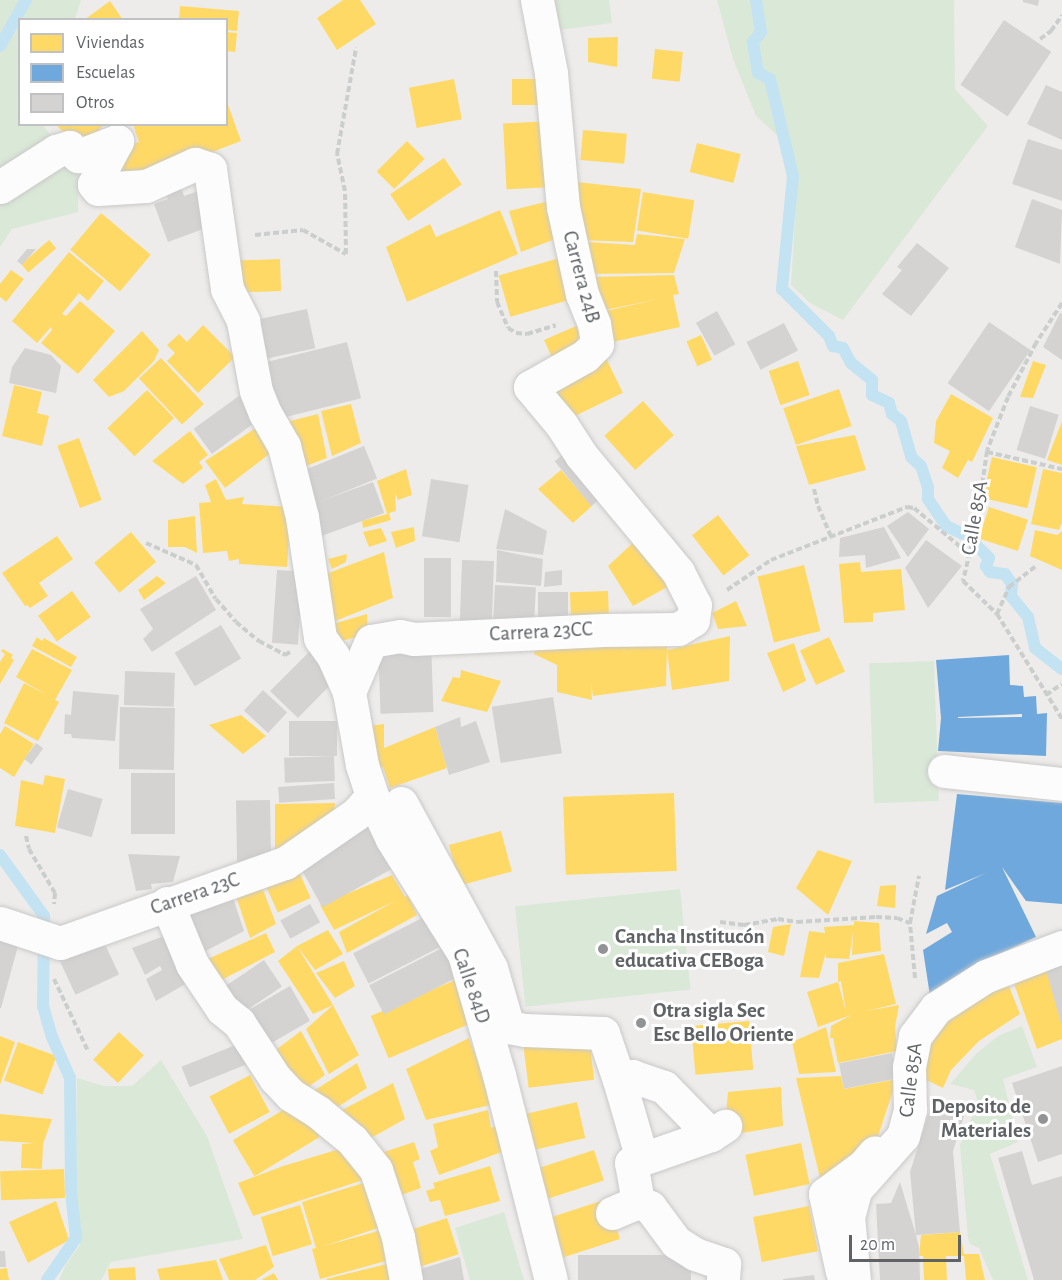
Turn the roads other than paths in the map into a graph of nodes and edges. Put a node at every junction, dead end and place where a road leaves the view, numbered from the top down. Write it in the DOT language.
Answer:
graph roads {
  1 [pos="537,0"];
  2 [pos="0,187"];
  3 [pos="695,605"];
  4 [pos="349,692"];
  5 [pos="944,771"];
  6 [pos="1062,784"];
  7 [pos="386,799"];
  8 [pos="167,903"];
  9 [pos="9,927"];
  10 [pos="1062,936"];
  11 [pos="1062,947"];
  12 [pos="619,1080"];
  13 [pos="642,1159"];
  14 [pos="406,1280"];
  15 [pos="551,1280"];
  16 [pos="723,1280"];
  17 [pos="844,1280"];
  18 [pos="854,1280"];
  1 -- 3 [label="street, Carrera 24B"];
  2 -- 4 [label="street, Calle 84D"];
  3 -- 4 [label="street, Carrera 23CC"];
  4 -- 7 [label="street, Calle 84D"];
  5 -- 6 [label="street"];
  7 -- 8 [label="street, Carrera 23C"];
  7 -- 12 [label="street"];
  7 -- 15 [label="street, Calle 84D"];
  8 -- 9 [label="street, Carrera 23C"];
  8 -- 14 [label="street"];
  10 -- 17 [label="street"];
  11 -- 18 [label="street, Calle 85A"];
  12 -- 13 [label="street"];
  12 -- 13 [label="street"];
  13 -- 16 [label="street"];
}
